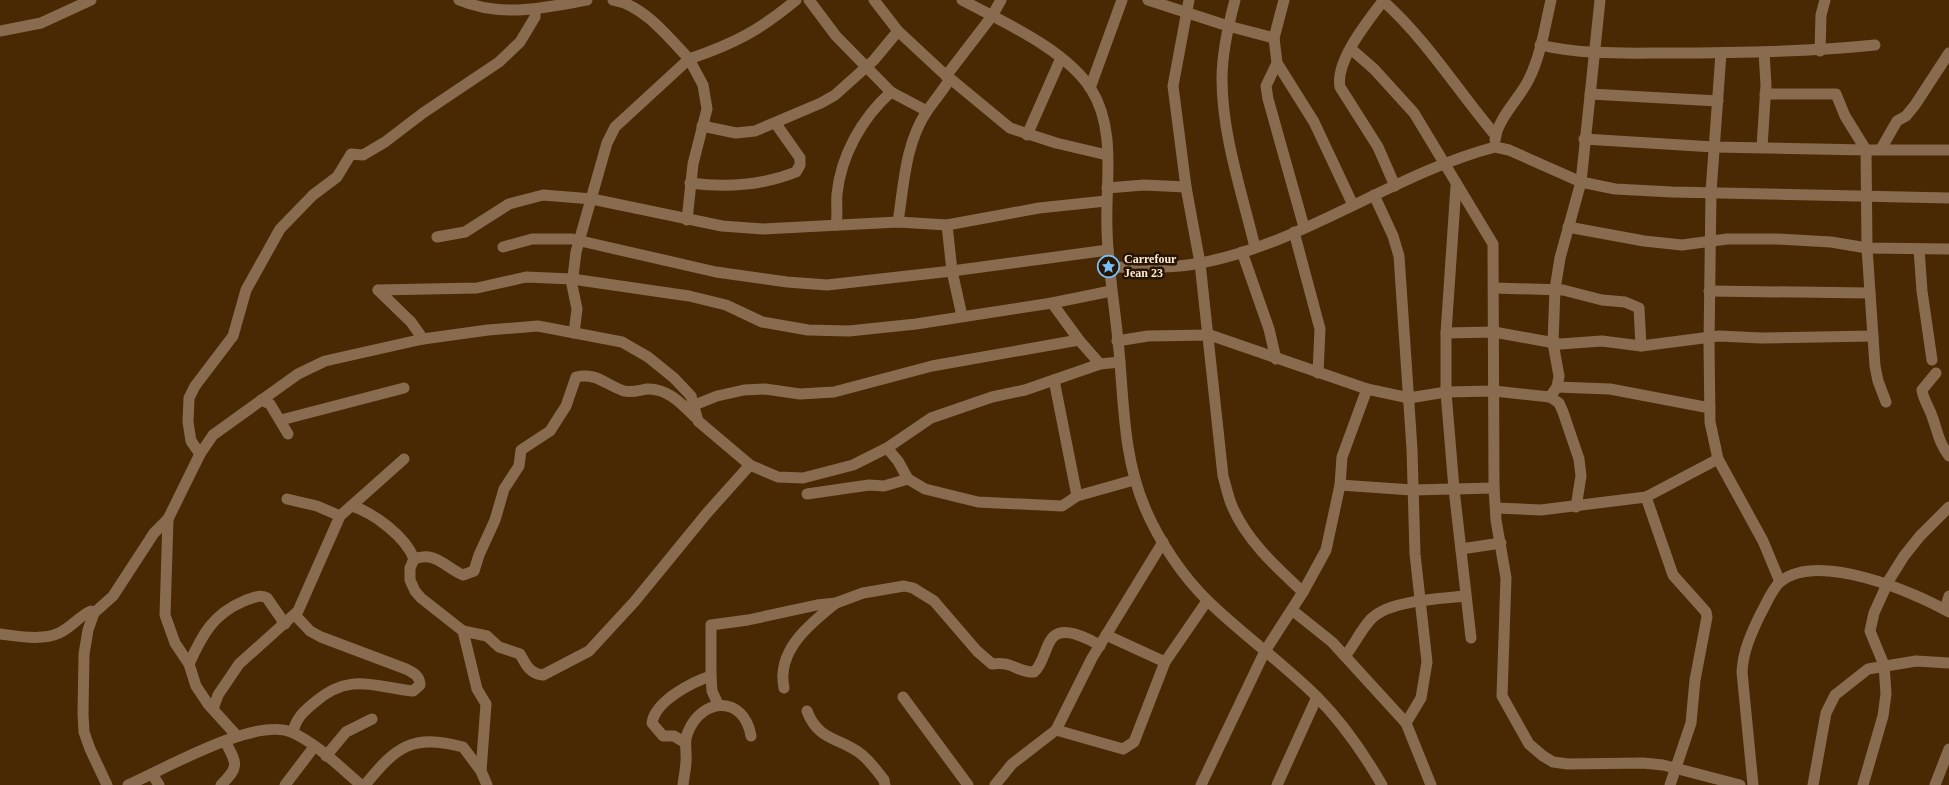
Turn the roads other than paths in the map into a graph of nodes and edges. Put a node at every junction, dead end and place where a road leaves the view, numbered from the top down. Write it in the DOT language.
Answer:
graph roads {
  1 [pos="91,0"];
  2 [pos="459,0"];
  3 [pos="587,0"];
  4 [pos="613,0"];
  5 [pos="796,0"];
  6 [pos="808,0"];
  7 [pos="874,0"];
  8 [pos="962,0"];
  9 [pos="1001,0"];
  10 [pos="1122,0"];
  11 [pos="1148,0"];
  12 [pos="1189,0"];
  13 [pos="1235,0"];
  14 [pos="1284,0"];
  15 [pos="1382,0"];
  16 [pos="1551,0"];
  17 [pos="1600,0"];
  18 [pos="1825,0"];
  19 [pos="535,10"];
  20 [pos="1186,13"];
  21 [pos="992,16"];
  22 [pos="1228,26"];
  23 [pos="0,31"];
  24 [pos="898,31"];
  25 [pos="1274,38"];
  26 [pos="1540,45"];
  27 [pos="1875,45"];
  28 [pos="1351,49"];
  29 [pos="1820,51"];
  30 [pos="1764,52"];
  31 [pos="1594,53"];
  32 [pos="1721,53"];
  33 [pos="1949,53"];
  34 [pos="1061,58"];
  35 [pos="689,59"];
  36 [pos="1277,62"];
  37 [pos="866,67"];
  38 [pos="948,78"];
  39 [pos="1090,88"];
  40 [pos="891,92"];
  41 [pos="1590,94"];
  42 [pos="1765,94"];
  43 [pos="1718,101"];
  44 [pos="927,111"];
  45 [pos="776,124"];
  46 [pos="702,126"];
  47 [pos="1027,135"];
  48 [pos="1584,139"];
  49 [pos="1495,141"];
  50 [pos="1714,147"];
  51 [pos="1762,147"];
  52 [pos="1881,149"];
  53 [pos="1866,150"];
  54 [pos="1949,150"];
  55 [pos="1108,155"];
  56 [pos="1445,165"];
  57 [pos="1581,182"];
  58 [pos="690,183"];
  59 [pos="1186,186"];
  60 [pos="1395,186"];
  61 [pos="1456,186"];
  62 [pos="1107,188"];
  63 [pos="1711,192"];
  64 [pos="1374,195"];
  65 [pos="1867,196"];
  66 [pos="1949,198"];
  67 [pos="592,199"];
  68 [pos="1106,201"];
  69 [pos="1353,205"];
  70 [pos="687,220"];
  71 [pos="898,222"];
  72 [pos="947,224"];
  73 [pos="836,225"];
  74 [pos="1568,227"];
  75 [pos="1299,230"];
  76 [pos="437,237"];
  77 [pos="580,240"];
  78 [pos="1710,240"];
  79 [pos="503,247"];
  80 [pos="1255,247"];
  81 [pos="1867,248"];
  82 [pos="1920,249"];
  83 [pos="1949,249"];
  84 [pos="1108,250"];
  85 [pos="1242,252"];
  86 [pos="1200,263"];
  87 [pos="1109,267"];
  88 [pos="952,271"];
  89 [pos="572,279"];
  90 [pos="1494,288"];
  91 [pos="1555,289"];
  92 [pos="1111,290"];
  93 [pos="1709,291"];
  94 [pos="1870,293"];
  95 [pos="1052,304"];
  96 [pos="962,316"];
  97 [pos="574,332"];
  98 [pos="1494,332"];
  99 [pos="1446,333"];
  100 [pos="1210,336"];
  101 [pos="1873,336"];
  102 [pos="1709,338"];
  103 [pos="423,339"];
  104 [pos="1079,340"];
  105 [pos="1117,341"];
  106 [pos="1553,343"];
  107 [pos="1641,346"];
  108 [pos="1276,359"];
  109 [pos="1932,360"];
  110 [pos="1120,362"];
  111 [pos="1100,364"];
  112 [pos="1318,373"];
  113 [pos="1936,373"];
  114 [pos="1054,380"];
  115 [pos="404,388"];
  116 [pos="1367,389"];
  117 [pos="1494,390"];
  118 [pos="1446,392"];
  119 [pos="1554,392"];
  120 [pos="1409,398"];
  121 [pos="261,400"];
  122 [pos="1886,402"];
  123 [pos="692,406"];
  124 [pos="1710,408"];
  125 [pos="281,420"];
  126 [pos="698,420"];
  127 [pos="288,434"];
  128 [pos="887,448"];
  129 [pos="200,454"];
  130 [pos="1949,456"];
  131 [pos="404,459"];
  132 [pos="1718,459"];
  133 [pos="750,465"];
  134 [pos="908,479"];
  135 [pos="1134,480"];
  136 [pos="1340,485"];
  137 [pos="1494,488"];
  138 [pos="1454,489"];
  139 [pos="1412,490"];
  140 [pos="807,494"];
  141 [pos="1077,496"];
  142 [pos="1646,497"];
  143 [pos="287,499"];
  144 [pos="352,506"];
  145 [pos="1949,506"];
  146 [pos="1576,507"];
  147 [pos="1496,508"];
  148 [pos="340,516"];
  149 [pos="168,519"];
  150 [pos="1163,542"];
  151 [pos="1501,543"];
  152 [pos="1462,549"];
  153 [pos="414,558"];
  154 [pos="1780,582"];
  155 [pos="1886,585"];
  156 [pos="1303,592"];
  157 [pos="1465,596"];
  158 [pos="1949,596"];
  159 [pos="1207,601"];
  160 [pos="1420,602"];
  161 [pos="836,603"];
  162 [pos="1292,610"];
  163 [pos="1947,610"];
  164 [pos="94,613"];
  165 [pos="295,615"];
  166 [pos="285,624"];
  167 [pos="463,631"];
  168 [pos="0,634"];
  169 [pos="1106,635"];
  170 [pos="1471,638"];
  171 [pos="1100,646"];
  172 [pos="1264,651"];
  173 [pos="1345,656"];
  174 [pos="1165,662"];
  175 [pos="1949,663"];
  176 [pos="189,664"];
  177 [pos="1884,665"];
  178 [pos="711,676"];
  179 [pos="784,688"];
  180 [pos="903,696"];
  181 [pos="1317,697"];
  182 [pos="718,704"];
  183 [pos="212,709"];
  184 [pos="807,712"];
  185 [pos="372,719"];
  186 [pos="1406,724"];
  187 [pos="1056,730"];
  188 [pos="292,732"];
  189 [pos="237,736"];
  190 [pos="751,736"];
  191 [pos="225,741"];
  192 [pos="684,742"];
  193 [pos="314,747"];
  194 [pos="1949,749"];
  195 [pos="326,756"];
  196 [pos="1676,768"];
  197 [pos="481,771"];
  198 [pos="152,774"];
  199 [pos="290,783"];
  200 [pos="107,785"];
  201 [pos="128,785"];
  202 [pos="159,785"];
  203 [pos="221,785"];
  204 [pos="361,785"];
  205 [pos="365,785"];
  206 [pos="487,785"];
  207 [pos="683,785"];
  208 [pos="885,785"];
  209 [pos="968,785"];
  210 [pos="995,785"];
  211 [pos="1201,785"];
  212 [pos="1277,785"];
  213 [pos="1382,785"];
  214 [pos="1431,785"];
  215 [pos="1670,785"];
  216 [pos="1740,785"];
  217 [pos="1752,785"];
  218 [pos="1813,785"];
  219 [pos="1863,785"];
  220 [pos="1935,785"];
  1 -- 23 [label="street"];
  2 -- 19 [label="street"];
  3 -- 19 [label="street"];
  4 -- 35 [label="street"];
  5 -- 35 [label="street"];
  6 -- 37 [label="street"];
  7 -- 24 [label="street"];
  8 -- 21 [label="street"];
  9 -- 21 [label="street"];
  10 -- 39 [label="street"];
  11 -- 20 [label="street"];
  12 -- 20 [label="street"];
  13 -- 22 [label="street"];
  14 -- 25 [label="street"];
  15 -- 28 [label="street"];
  15 -- 49 [label="street"];
  16 -- 26 [label="street"];
  17 -- 31 [label="street"];
  18 -- 29 [label="street"];
  19 -- 129 [label="street"];
  20 -- 22 [label="street"];
  20 -- 59 [label="street"];
  21 -- 34 [label="street"];
  21 -- 38 [label="street"];
  22 -- 25 [label="street"];
  22 -- 80 [label="street"];
  24 -- 37 [label="street"];
  24 -- 38 [label="street"];
  25 -- 36 [label="street"];
  26 -- 31 [label="street"];
  26 -- 49 [label="street"];
  27 -- 29 [label="street"];
  28 -- 56 [label="street"];
  28 -- 60 [label="street"];
  29 -- 30 [label="street"];
  30 -- 32 [label="street"];
  30 -- 42 [label="street"];
  31 -- 32 [label="street"];
  31 -- 41 [label="street"];
  32 -- 43 [label="street"];
  33 -- 52 [label="street"];
  34 -- 39 [label="street"];
  34 -- 47 [label="street"];
  35 -- 46 [label="street"];
  35 -- 67 [label="street"];
  36 -- 69 [label="street"];
  36 -- 75 [label="street"];
  37 -- 40 [label="street"];
  37 -- 45 [label="street"];
  38 -- 44 [label="street"];
  38 -- 47 [label="street"];
  39 -- 55 [label="street"];
  40 -- 44 [label="street"];
  40 -- 73 [label="street"];
  41 -- 43 [label="street"];
  41 -- 48 [label="street"];
  42 -- 51 [label="street"];
  42 -- 53 [label="street"];
  43 -- 50 [label="street"];
  44 -- 71 [label="street"];
  45 -- 46 [label="street"];
  45 -- 58 [label="street"];
  46 -- 58 [label="street"];
  47 -- 55 [label="street"];
  48 -- 50 [label="street"];
  48 -- 57 [label="street"];
  49 -- 56 [label="street"];
  49 -- 57 [label="street"];
  50 -- 51 [label="street"];
  50 -- 63 [label="street"];
  51 -- 53 [label="street"];
  52 -- 53 [label="street"];
  52 -- 54 [label="street"];
  53 -- 65 [label="street"];
  55 -- 62 [label="street"];
  56 -- 60 [label="street"];
  56 -- 61 [label="street"];
  57 -- 63 [label="street"];
  57 -- 74 [label="street"];
  58 -- 70 [label="street"];
  59 -- 62 [label="street"];
  59 -- 86 [label="street"];
  60 -- 64 [label="street"];
  61 -- 90 [label="street"];
  61 -- 99 [label="street"];
  62 -- 68 [label="street"];
  63 -- 65 [label="street"];
  63 -- 78 [label="street"];
  64 -- 69 [label="street"];
  64 -- 120 [label="street"];
  65 -- 66 [label="street"];
  65 -- 81 [label="street"];
  67 -- 70 [label="street"];
  67 -- 76 [label="street"];
  67 -- 77 [label="street"];
  68 -- 72 [label="street"];
  68 -- 84 [label="street"];
  69 -- 75 [label="street"];
  70 -- 73 [label="street"];
  71 -- 72 [label="street"];
  71 -- 73 [label="street"];
  72 -- 88 [label="street"];
  74 -- 78 [label="street"];
  74 -- 91 [label="street"];
  75 -- 80 [label="street"];
  75 -- 112 [label="street"];
  77 -- 79 [label="street"];
  77 -- 88 [label="street"];
  77 -- 89 [label="street"];
  78 -- 81 [label="street"];
  78 -- 93 [label="street"];
  80 -- 85 [label="street"];
  81 -- 82 [label="street"];
  81 -- 94 [label="street"];
  82 -- 83 [label="street"];
  82 -- 109 [label="street"];
  84 -- 87 [label="street"];
  84 -- 88 [label="street"];
  85 -- 86 [label="street"];
  85 -- 108 [label="street"];
  86 -- 87 [label="street"];
  86 -- 100 [label="street"];
  87 -- 92 [label="street"];
  88 -- 96 [label="street"];
  89 -- 96 [label="street"];
  89 -- 97 [label="street"];
  89 -- 103 [label="street"];
  90 -- 91 [label="street"];
  90 -- 98 [label="street"];
  91 -- 106 [label="street"];
  91 -- 107 [label="street"];
  92 -- 95 [label="street"];
  92 -- 105 [label="street"];
  93 -- 94 [label="street"];
  93 -- 102 [label="street"];
  94 -- 101 [label="street"];
  95 -- 96 [label="street"];
  95 -- 104 [label="street"];
  97 -- 103 [label="street"];
  97 -- 123 [label="street"];
  98 -- 99 [label="street"];
  98 -- 106 [label="street"];
  98 -- 117 [label="street"];
  99 -- 118 [label="street"];
  100 -- 105 [label="street"];
  100 -- 108 [label="street"];
  100 -- 156 [label="street"];
  101 -- 102 [label="street"];
  101 -- 122 [label="street"];
  102 -- 107 [label="street"];
  102 -- 124 [label="street"];
  103 -- 121 [label="street"];
  104 -- 111 [label="street"];
  104 -- 123 [label="street"];
  105 -- 110 [label="street"];
  106 -- 107 [label="street"];
  106 -- 119 [label="street"];
  108 -- 112 [label="street"];
  110 -- 111 [label="street"];
  110 -- 135 [label="street"];
  111 -- 114 [label="street"];
  112 -- 116 [label="street"];
  113 -- 130 [label="street"];
  114 -- 128 [label="street"];
  114 -- 141 [label="street"];
  115 -- 125 [label="street"];
  116 -- 120 [label="street"];
  116 -- 136 [label="street"];
  117 -- 118 [label="street"];
  117 -- 119 [label="street"];
  117 -- 137 [label="street"];
  118 -- 120 [label="street"];
  118 -- 138 [label="street"];
  119 -- 124 [label="street"];
  119 -- 146 [label="street"];
  120 -- 139 [label="street"];
  121 -- 125 [label="street"];
  121 -- 129 [label="street"];
  123 -- 126 [label="street"];
  124 -- 132 [label="street"];
  125 -- 127 [label="street"];
  126 -- 133 [label="street"];
  126 -- 153 [label="street"];
  128 -- 133 [label="street"];
  128 -- 134 [label="street"];
  129 -- 149 [label="street"];
  131 -- 144 [label="street"];
  132 -- 142 [label="street"];
  132 -- 154 [label="street"];
  133 -- 167 [label="street"];
  134 -- 140 [label="street"];
  134 -- 141 [label="street"];
  135 -- 141 [label="street"];
  135 -- 150 [label="street"];
  136 -- 139 [label="street"];
  136 -- 156 [label="street"];
  137 -- 138 [label="street"];
  137 -- 147 [label="street"];
  138 -- 139 [label="street"];
  138 -- 152 [label="street"];
  139 -- 160 [label="street"];
  142 -- 146 [label="street"];
  142 -- 196 [label="street"];
  143 -- 148 [label="street"];
  144 -- 148 [label="street"];
  144 -- 153 [label="street"];
  145 -- 155 [label="street"];
  146 -- 147 [label="street"];
  147 -- 151 [label="street"];
  148 -- 165 [label="street"];
  149 -- 164 [label="street"];
  149 -- 176 [label="street"];
  150 -- 159 [label="street"];
  150 -- 169 [label="street"];
  151 -- 152 [label="street"];
  151 -- 196 [label="street"];
  152 -- 157 [label="street"];
  153 -- 167 [label="street"];
  154 -- 155 [label="street"];
  154 -- 217 [label="street"];
  155 -- 163 [label="street"];
  155 -- 177 [label="street"];
  156 -- 162 [label="street"];
  157 -- 160 [label="street"];
  157 -- 170 [label="street"];
  158 -- 163 [label="street"];
  159 -- 172 [label="street"];
  159 -- 174 [label="street"];
  160 -- 173 [label="street"];
  160 -- 186 [label="street"];
  161 -- 171 [label="street"];
  161 -- 178 [label="street"];
  161 -- 179 [label="street"];
  162 -- 172 [label="street"];
  162 -- 173 [label="street"];
  164 -- 168 [label="street"];
  164 -- 200 [label="street"];
  165 -- 166 [label="street"];
  165 -- 188 [label="street"];
  166 -- 176 [label="street"];
  166 -- 183 [label="street"];
  167 -- 197 [label="street"];
  169 -- 171 [label="street"];
  169 -- 174 [label="street"];
  171 -- 187 [label="street"];
  172 -- 181 [label="street"];
  172 -- 211 [label="street"];
  173 -- 186 [label="street"];
  174 -- 187 [label="street"];
  175 -- 177 [label="street"];
  176 -- 183 [label="street"];
  177 -- 218 [label="street"];
  177 -- 219 [label="street"];
  178 -- 182 [label="street"];
  178 -- 192 [label="street"];
  180 -- 209 [label="street"];
  181 -- 212 [label="street"];
  181 -- 213 [label="street"];
  182 -- 190 [label="street"];
  182 -- 192 [label="street"];
  183 -- 189 [label="street"];
  184 -- 208 [label="street"];
  185 -- 195 [label="street"];
  186 -- 214 [label="street"];
  187 -- 210 [label="street"];
  188 -- 189 [label="street"];
  188 -- 193 [label="street"];
  189 -- 191 [label="street"];
  191 -- 198 [label="street"];
  191 -- 203 [label="street"];
  192 -- 207 [label="street"];
  193 -- 195 [label="street"];
  193 -- 199 [label="street"];
  194 -- 220 [label="street"];
  195 -- 204 [label="street"];
  196 -- 215 [label="street"];
  196 -- 216 [label="street"];
  197 -- 205 [label="street"];
  197 -- 206 [label="street"];
  198 -- 201 [label="street"];
  198 -- 202 [label="street"];
}
